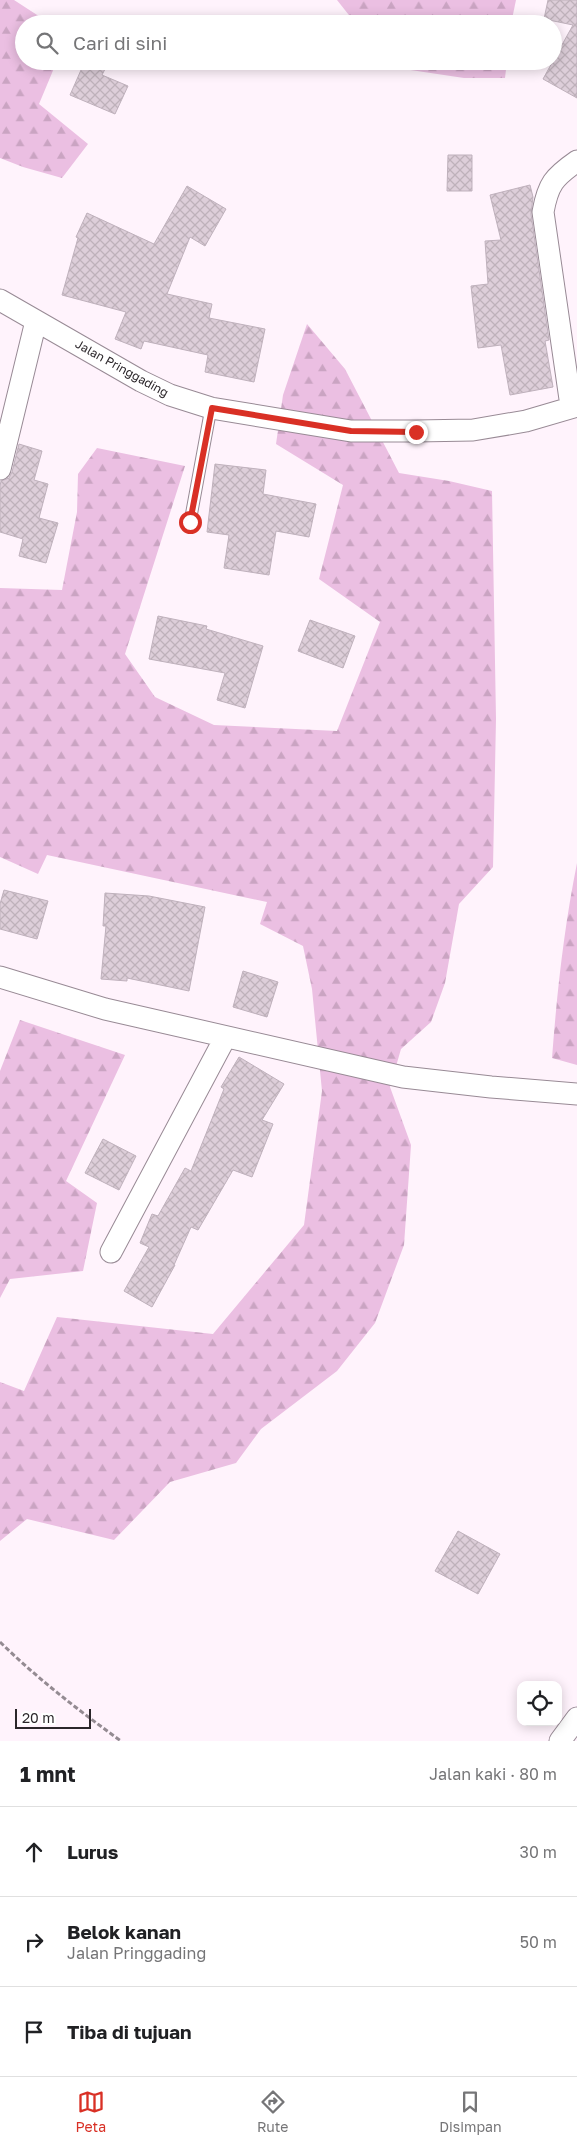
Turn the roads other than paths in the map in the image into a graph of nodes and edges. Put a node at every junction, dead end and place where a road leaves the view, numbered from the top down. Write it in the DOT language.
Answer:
graph roads {
  1 [pos="577,161"];
  2 [pos="0,300"];
  3 [pos="36,321"];
  4 [pos="574,406"];
  5 [pos="212,408"];
  6 [pos="0,469"];
  7 [pos="190,522"];
  8 [pos="0,977"];
  9 [pos="225,1038"];
  10 [pos="577,1094"];
  11 [pos="110,1252"];
  12 [pos="577,1718"];
  13 [pos="560,1741"];
  1 -- 4 [label="street"];
  2 -- 3 [label="street, Jalan Pringgading"];
  3 -- 5 [label="street, Jalan Pringgading"];
  3 -- 6 [label="street"];
  4 -- 5 [label="street, Jalan Pringgading"];
  5 -- 7 [label="lane"];
  8 -- 9 [label="street"];
  9 -- 10 [label="street"];
  9 -- 11 [label="street"];
  12 -- 13 [label="street"];
}
